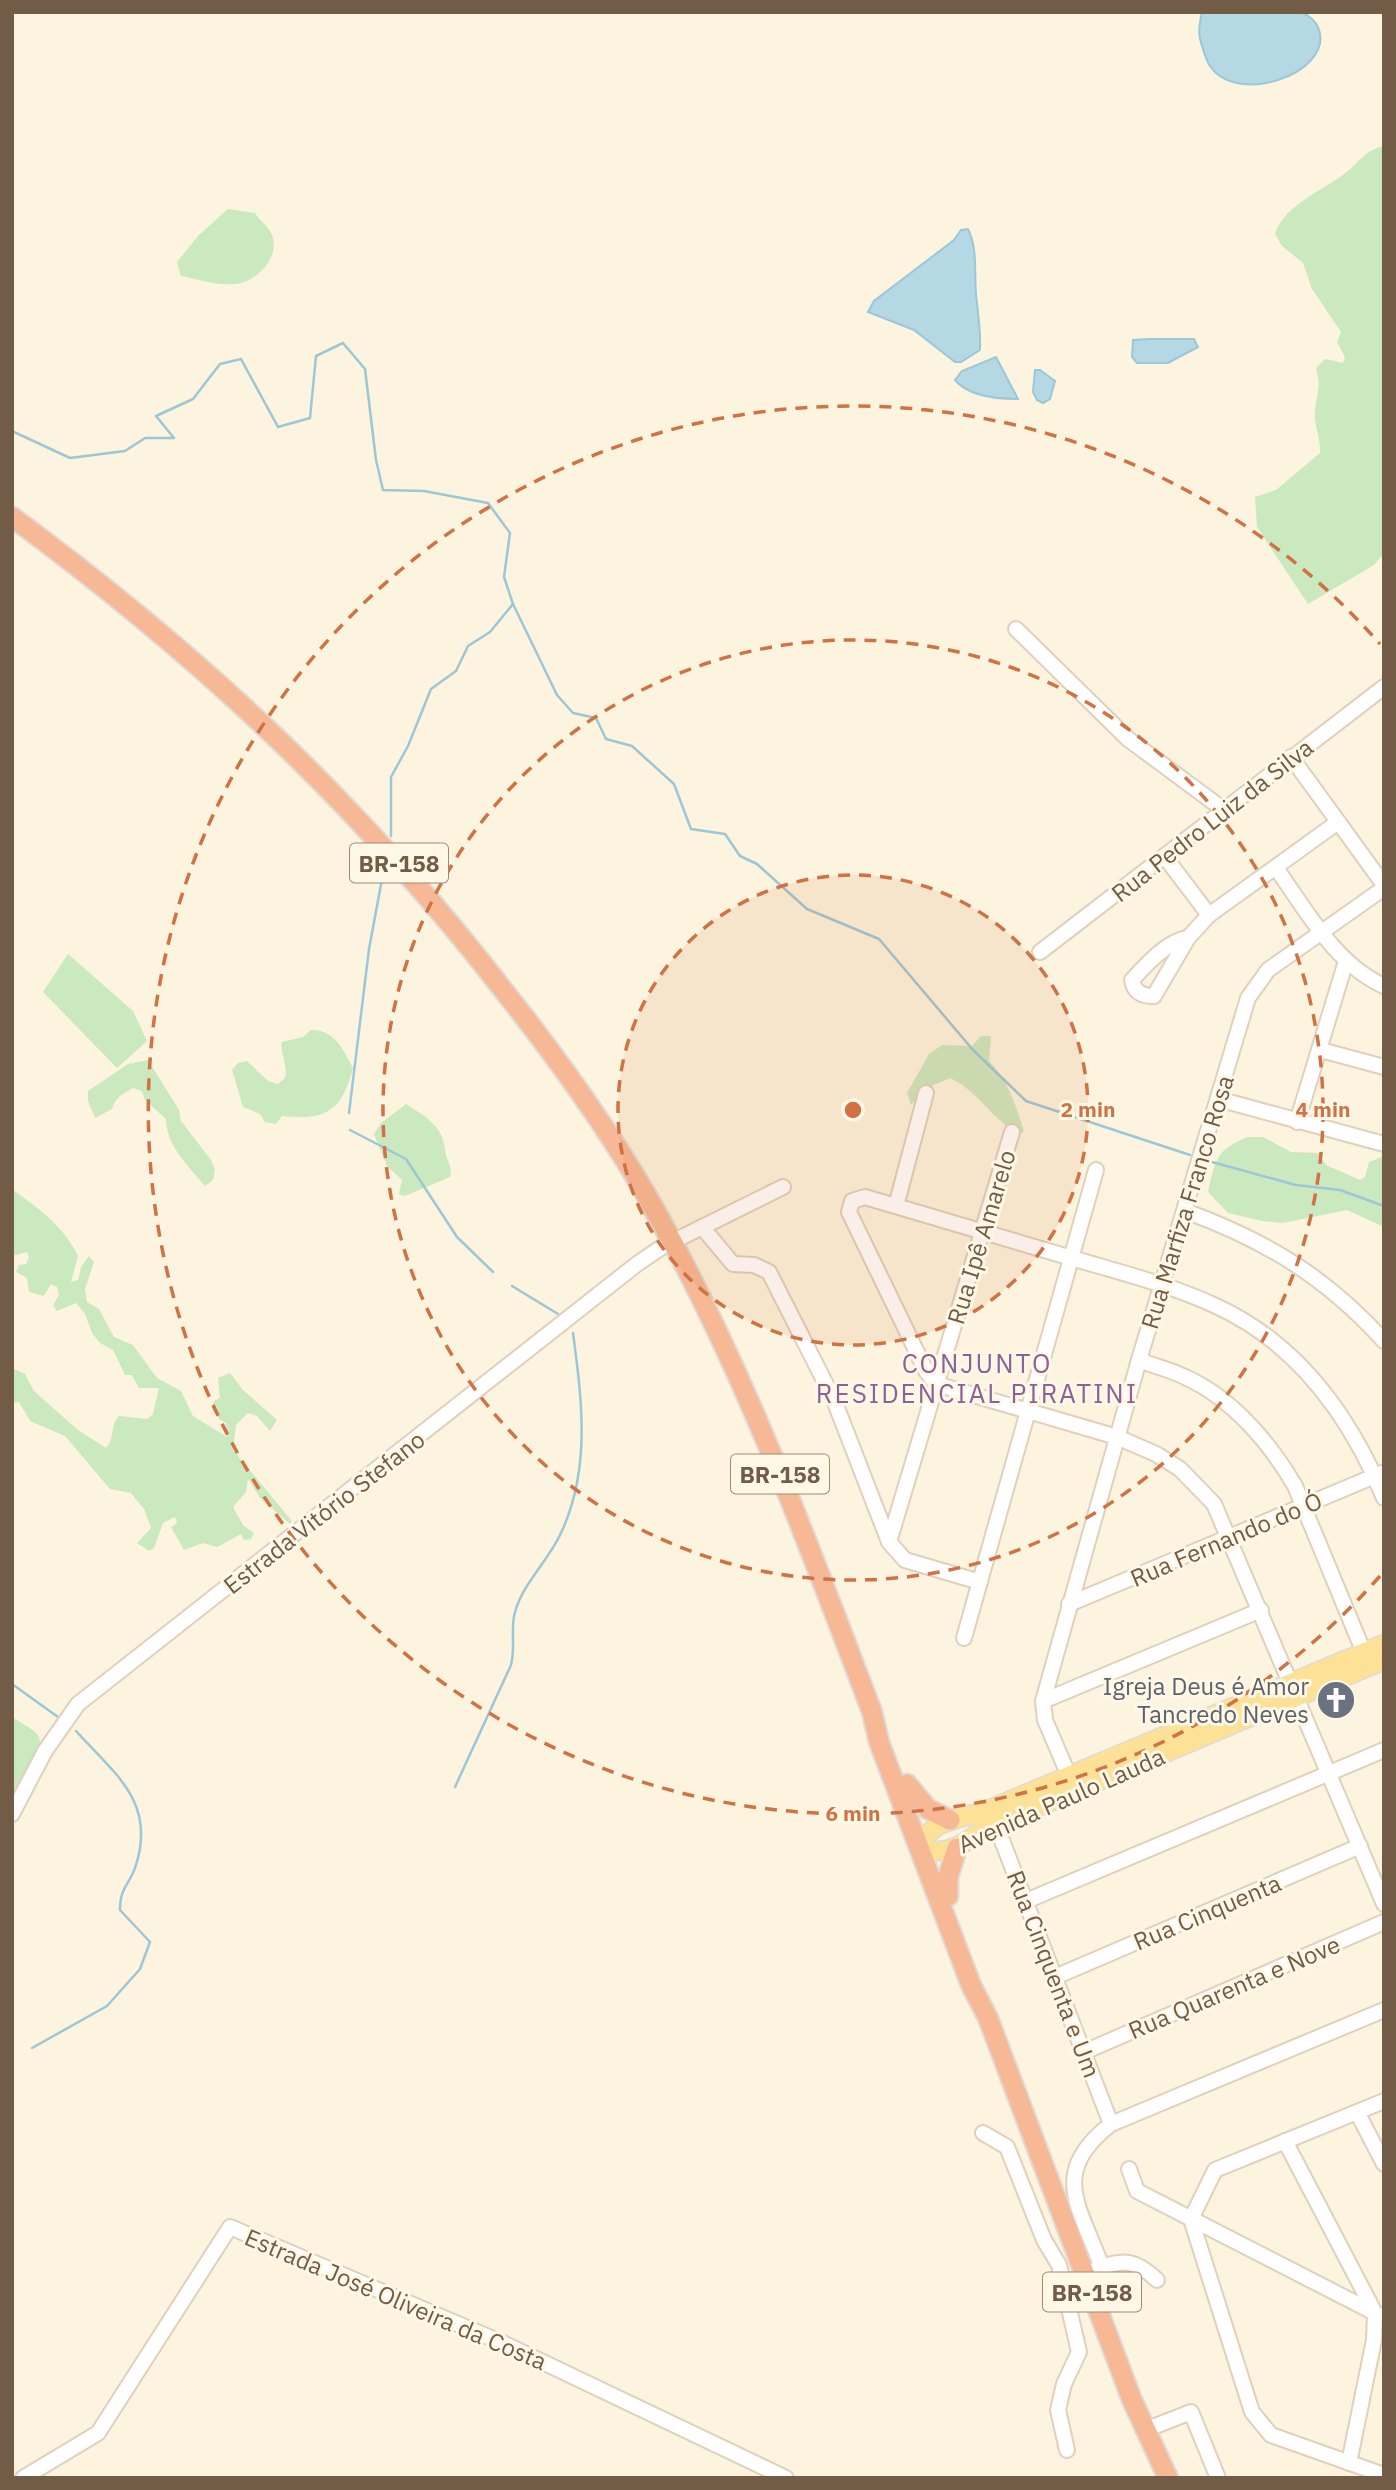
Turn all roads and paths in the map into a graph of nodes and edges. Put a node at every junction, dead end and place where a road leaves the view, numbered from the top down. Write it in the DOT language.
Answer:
graph roads {
  1 [pos="12,517"];
  2 [pos="1016,629"];
  3 [pos="1384,687"];
  4 [pos="1291,757"];
  5 [pos="1224,810"];
  6 [pos="1338,822"];
  7 [pos="1165,857"];
  8 [pos="1276,867"];
  9 [pos="1384,887"];
  10 [pos="1209,915"];
  11 [pos="1323,932"];
  12 [pos="1188,938"];
  13 [pos="1040,952"];
  14 [pos="1346,961"];
  15 [pos="1384,986"];
  16 [pos="1321,1050"];
  17 [pos="1384,1067"];
  18 [pos="926,1093"];
  19 [pos="1218,1099"];
  20 [pos="1297,1122"];
  21 [pos="1012,1132"];
  22 [pos="1384,1144"];
  23 [pos="1096,1170"];
  24 [pos="783,1187"];
  25 [pos="896,1206"];
  26 [pos="1185,1211"];
  27 [pos="702,1227"];
  28 [pos="982,1232"];
  29 [pos="672,1242"];
  30 [pos="1072,1258"];
  31 [pos="1163,1285"];
  32 [pos="1384,1341"];
  33 [pos="1139,1360"];
  34 [pos="936,1384"];
  35 [pos="1028,1411"];
  36 [pos="1117,1437"];
  37 [pos="1379,1474"];
  38 [pos="1384,1497"];
  39 [pos="1304,1506"];
  40 [pos="1230,1537"];
  41 [pos="889,1542"];
  42 [pos="980,1582"];
  43 [pos="1069,1604"];
  44 [pos="1261,1610"];
  45 [pos="964,1638"];
  46 [pos="1384,1644"];
  47 [pos="1373,1659"];
  48 [pos="1294,1690"];
  49 [pos="1043,1701"];
  50 [pos="872,1712"];
  51 [pos="1384,1750"];
  52 [pos="1329,1773"];
  53 [pos="1072,1783"];
  54 [pos="906,1784"];
  55 [pos="12,1814"];
  56 [pos="993,1817"];
  57 [pos="950,1820"];
  58 [pos="925,1845"];
  59 [pos="1360,1846"];
  60 [pos="957,1848"];
  61 [pos="948,1896"];
  62 [pos="1026,1901"];
  63 [pos="1384,1904"];
  64 [pos="1384,1922"];
  65 [pos="1055,1977"];
  66 [pos="1384,2010"];
  67 [pos="988,2018"];
  68 [pos="1084,2052"];
  69 [pos="1384,2101"];
  70 [pos="1357,2112"];
  71 [pos="1111,2124"];
  72 [pos="983,2133"];
  73 [pos="1286,2141"];
  74 [pos="1039,2152"];
  75 [pos="1014,2163"];
  76 [pos="1384,2164"];
  77 [pos="1129,2169"];
  78 [pos="1191,2219"];
  79 [pos="1059,2265"];
  80 [pos="1089,2266"];
  81 [pos="1157,2280"];
  82 [pos="1379,2315"];
  83 [pos="1132,2400"];
  84 [pos="1145,2430"];
  85 [pos="1067,2451"];
  86 [pos="1349,2463"];
  87 [pos="1384,2475"];
  88 [pos="23,2478"];
  89 [pos="786,2478"];
  90 [pos="1153,2478"];
  91 [pos="1168,2478"];
  92 [pos="1218,2478"];
  1 -- 29 [label="highway, BR-158"];
  2 -- 5 [label="street"];
  3 -- 4 [label="street, Rua Pedro Luiz da Silva"];
  4 -- 5 [label="street, Rua Pedro Luiz da Silva"];
  4 -- 6 [label="street"];
  5 -- 7 [label="street, Rua Pedro Luiz da Silva"];
  6 -- 8 [label="street"];
  6 -- 9 [label="street"];
  7 -- 10 [label="street"];
  7 -- 13 [label="street, Rua Pedro Luiz da Silva"];
  8 -- 10 [label="street"];
  8 -- 11 [label="street"];
  9 -- 11 [label="street, Rua Marfiza Franco Rosa"];
  10 -- 12 [label="street"];
  11 -- 14 [label="street"];
  11 -- 19 [label="street, Rua Marfiza Franco Rosa"];
  14 -- 15 [label="street"];
  14 -- 16 [label="street"];
  16 -- 17 [label="street"];
  16 -- 20 [label="street"];
  18 -- 25 [label="street"];
  19 -- 20 [label="street"];
  19 -- 26 [label="street, Rua Marfiza Franco Rosa"];
  20 -- 22 [label="street"];
  21 -- 28 [label="street, Rua Ipê Amarelo"];
  23 -- 30 [label="street"];
  24 -- 27 [label="street"];
  25 -- 28 [label="street"];
  25 -- 34 [label="street"];
  26 -- 31 [label="street, Rua Marfiza Franco Rosa"];
  26 -- 32 [label="street"];
  27 -- 29 [label="street"];
  27 -- 41 [label="street"];
  28 -- 30 [label="street"];
  28 -- 34 [label="street, Rua Ipê Amarelo"];
  29 -- 50 [label="highway, BR-158"];
  29 -- 55 [label="street, Estrada Vitório Stefano"];
  30 -- 31 [label="street"];
  30 -- 35 [label="street"];
  31 -- 33 [label="street, Rua Marfiza Franco Rosa"];
  31 -- 37 [label="street"];
  33 -- 36 [label="street, Rua Marfiza Franco Rosa"];
  33 -- 39 [label="street"];
  34 -- 35 [label="street"];
  34 -- 41 [label="street, Rua Ipê Amarelo"];
  35 -- 36 [label="street"];
  35 -- 42 [label="street"];
  36 -- 40 [label="street"];
  36 -- 43 [label="street, Rua Marfiza Franco Rosa"];
  37 -- 38 [label="street"];
  37 -- 39 [label="street, Rua Fernando do Ó"];
  39 -- 40 [label="street, Rua Fernando do Ó"];
  39 -- 47 [label="street"];
  40 -- 43 [label="street, Rua Fernando do Ó"];
  40 -- 44 [label="street"];
  41 -- 42 [label="street"];
  42 -- 45 [label="street"];
  43 -- 49 [label="street, Rua Marfiza Franco Rosa"];
  44 -- 48 [label="street"];
  44 -- 49 [label="street"];
  46 -- 47 [label="main road, Avenida Paulo Lauda"];
  47 -- 48 [label="main road, Avenida Paulo Lauda"];
  48 -- 52 [label="street"];
  48 -- 53 [label="main road, Avenida Paulo Lauda"];
  49 -- 53 [label="street, Rua Marfiza Franco Rosa"];
  50 -- 54 [label="highway, BR-158"];
  50 -- 58 [label="highway, BR-158"];
  51 -- 52 [label="street"];
  52 -- 59 [label="street"];
  52 -- 62 [label="street"];
  53 -- 56 [label="main road, Avenida Paulo Lauda"];
  54 -- 57 [label="highway"];
  54 -- 58 [label="highway, BR-158"];
  56 -- 57 [label="main road, Avenida Paulo Lauda"];
  56 -- 60 [label="main road, Avenida Paulo Lauda"];
  56 -- 62 [label="street, Rua Cinquenta e Um"];
  57 -- 58 [label="main road, Avenida Paulo Lauda"];
  58 -- 60 [label="main road, Avenida Paulo Lauda"];
  58 -- 61 [label="highway, BR-158"];
  58 -- 67 [label="highway, BR-158"];
  59 -- 63 [label="street"];
  59 -- 65 [label="street, Rua Cinquenta"];
  60 -- 61 [label="highway"];
  61 -- 67 [label="highway, BR-158"];
  62 -- 65 [label="street, Rua Cinquenta e Um"];
  64 -- 68 [label="street, Rua Quarenta e Nove"];
  65 -- 68 [label="street, Rua Cinquenta e Um"];
  66 -- 71 [label="street"];
  67 -- 74 [label="highway, BR-158"];
  68 -- 71 [label="street, Rua Cinquenta e Um"];
  69 -- 70 [label="street"];
  70 -- 73 [label="street"];
  70 -- 76 [label="street"];
  71 -- 80 [label="street"];
  72 -- 75 [label="street"];
  73 -- 78 [label="street"];
  73 -- 82 [label="street"];
  74 -- 75 [label="street"];
  74 -- 80 [label="highway, BR-158"];
  75 -- 79 [label="street"];
  77 -- 78 [label="street"];
  78 -- 82 [label="street"];
  78 -- 86 [label="street"];
  79 -- 80 [label="street"];
  79 -- 85 [label="street"];
  80 -- 81 [label="street"];
  80 -- 83 [label="highway, BR-158"];
  82 -- 86 [label="street"];
  83 -- 84 [label="highway, BR-158"];
  83 -- 90 [label="highway, BR-158"];
  84 -- 91 [label="highway, BR-158"];
  84 -- 92 [label="street"];
  86 -- 87 [label="street"];
  88 -- 89 [label="street, Estrada José Oliveira da Costa"];
}
